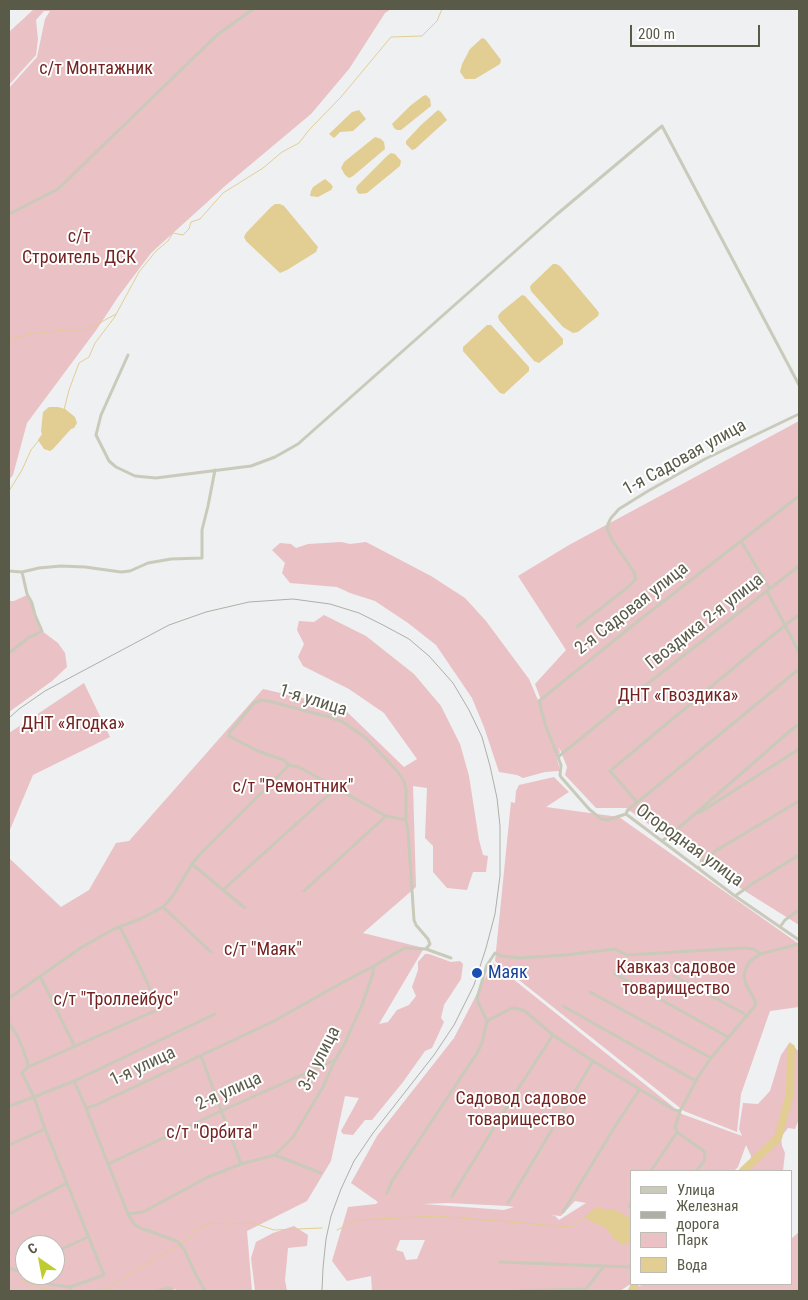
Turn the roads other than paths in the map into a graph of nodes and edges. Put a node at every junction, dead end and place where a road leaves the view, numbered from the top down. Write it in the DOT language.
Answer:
graph roads {
  1 [pos="253,9"];
  2 [pos="9,214"];
  3 [pos="128,355"];
  4 [pos="799,385"];
  5 [pos="799,414"];
  6 [pos="215,470"];
  7 [pos="799,496"];
  8 [pos="741,541"];
  9 [pos="799,566"];
  10 [pos="9,571"];
  11 [pos="22,572"];
  12 [pos="768,590"];
  13 [pos="799,615"];
  14 [pos="785,625"];
  15 [pos="577,627"];
  16 [pos="799,652"];
  17 [pos="9,654"];
  18 [pos="799,669"];
  19 [pos="540,699"];
  20 [pos="799,724"];
  21 [pos="799,748"];
  22 [pos="558,756"];
  23 [pos="289,764"];
  24 [pos="336,788"];
  25 [pos="799,801"];
  26 [pos="637,802"];
  27 [pos="626,814"];
  28 [pos="386,816"];
  29 [pos="406,820"];
  30 [pos="688,820"];
  31 [pos="662,841"];
  32 [pos="799,855"];
  33 [pos="192,864"];
  34 [pos="700,869"];
  35 [pos="223,890"];
  36 [pos="304,891"];
  37 [pos="735,896"];
  38 [pos="163,907"];
  39 [pos="246,908"];
  40 [pos="799,910"];
  41 [pos="120,927"];
  42 [pos="780,927"];
  43 [pos="799,940"];
  44 [pos="799,944"];
  45 [pos="426,949"];
  46 [pos="211,952"];
  47 [pos="760,954"];
  48 [pos="452,958"];
  49 [pos="374,966"];
  50 [pos="615,974"];
  51 [pos="40,976"];
  52 [pos="674,976"];
  53 [pos="590,992"];
  54 [pos="9,998"];
  55 [pos="563,1006"];
  56 [pos="215,1014"];
  57 [pos="747,1016"];
  58 [pos="487,1021"];
  59 [pos="9,1023"];
  60 [pos="553,1034"];
  61 [pos="728,1037"];
  62 [pos="74,1047"];
  63 [pos="201,1056"];
  64 [pos="711,1058"];
  65 [pos="335,1060"];
  66 [pos="593,1062"];
  67 [pos="28,1067"];
  68 [pos="74,1081"];
  69 [pos="696,1081"];
  70 [pos="640,1089"];
  71 [pos="34,1098"];
  72 [pos="9,1106"];
  73 [pos="86,1108"];
  74 [pos="220,1111"];
  75 [pos="680,1111"];
  76 [pos="44,1129"];
  77 [pos="677,1132"];
  78 [pos="9,1145"];
  79 [pos="275,1155"];
  80 [pos="108,1164"];
  81 [pos="241,1164"];
  82 [pos="653,1170"];
  83 [pos="697,1170"];
  84 [pos="321,1173"];
  85 [pos="67,1183"];
  86 [pos="388,1193"];
  87 [pos="452,1196"];
  88 [pos="508,1203"];
  89 [pos="563,1212"];
  90 [pos="9,1214"];
  91 [pos="128,1214"];
  92 [pos="88,1237"];
  93 [pos="65,1247"];
  94 [pos="500,1262"];
  95 [pos="604,1266"];
  96 [pos="630,1266"];
  97 [pos="52,1285"];
  98 [pos="70,1289"];
  99 [pos="158,1291"];
  100 [pos="173,1291"];
  101 [pos="205,1291"];
  102 [pos="520,1291"];
  1 -- 2 [label="street"];
  3 -- 6 [label="street"];
  4 -- 6 [label="street"];
  5 -- 15 [label="street, 1-я Садовая улица"];
  6 -- 11 [label="street"];
  7 -- 8 [label="street, 2-я Садовая улица"];
  8 -- 12 [label="street"];
  8 -- 19 [label="street, 2-я Садовая улица"];
  9 -- 12 [label="street, Гвоздика 2-я улица"];
  10 -- 11 [label="street"];
  11 -- 17 [label="street"];
  12 -- 14 [label="street"];
  12 -- 22 [label="street, Гвоздика 2-я улица"];
  13 -- 14 [label="street"];
  14 -- 16 [label="street"];
  14 -- 26 [label="street"];
  18 -- 26 [label="street"];
  19 -- 22 [label="street, Огородная улица"];
  20 -- 30 [label="street"];
  21 -- 30 [label="street"];
  22 -- 27 [label="street, Огородная улица"];
  23 -- 24 [label="street, 1-я улица"];
  23 -- 29 [label="street, 1-я улица"];
  23 -- 33 [label="street"];
  24 -- 28 [label="street, 1-я улица"];
  24 -- 35 [label="street"];
  25 -- 34 [label="street"];
  26 -- 27 [label="street"];
  27 -- 31 [label="street, Огородная улица"];
  28 -- 29 [label="street, 1-я улица"];
  28 -- 36 [label="street"];
  29 -- 45 [label="street, 1-я улица"];
  30 -- 31 [label="street"];
  31 -- 34 [label="street, Огородная улица"];
  32 -- 37 [label="street"];
  33 -- 35 [label="street"];
  33 -- 38 [label="street"];
  34 -- 37 [label="street, Огородная улица"];
  35 -- 39 [label="street"];
  37 -- 42 [label="street, Огородная улица"];
  38 -- 41 [label="street"];
  38 -- 46 [label="street"];
  40 -- 42 [label="street"];
  41 -- 51 [label="street"];
  41 -- 62 [label="street"];
  42 -- 43 [label="street, Огородная улица"];
  44 -- 47 [label="street"];
  45 -- 48 [label="street, 1-я улица"];
  45 -- 49 [label="street, 1-я улица"];
  47 -- 57 [label="street"];
  47 -- 58 [label="street"];
  49 -- 63 [label="street, 1-я улица"];
  49 -- 65 [label="street, 3-я улица"];
  50 -- 61 [label="street"];
  51 -- 54 [label="street"];
  51 -- 62 [label="street"];
  52 -- 57 [label="street"];
  53 -- 64 [label="street"];
  55 -- 69 [label="street"];
  56 -- 68 [label="street"];
  57 -- 61 [label="street"];
  58 -- 60 [label="street"];
  58 -- 86 [label="street"];
  59 -- 67 [label="street"];
  60 -- 66 [label="street"];
  60 -- 87 [label="street"];
  61 -- 64 [label="street"];
  62 -- 67 [label="street"];
  63 -- 73 [label="street, 1-я улица"];
  63 -- 74 [label="street"];
  64 -- 69 [label="street"];
  65 -- 74 [label="street, 2-я улица"];
  65 -- 79 [label="street, 3-я улица"];
  66 -- 70 [label="street"];
  66 -- 88 [label="street"];
  67 -- 71 [label="street"];
  68 -- 71 [label="street"];
  68 -- 73 [label="street"];
  69 -- 75 [label="street"];
  70 -- 75 [label="street"];
  70 -- 89 [label="street"];
  71 -- 72 [label="street"];
  71 -- 76 [label="street"];
  73 -- 80 [label="street"];
  74 -- 80 [label="street, 2-я улица"];
  74 -- 81 [label="street"];
  75 -- 77 [label="street"];
  76 -- 78 [label="street"];
  76 -- 85 [label="street"];
  77 -- 82 [label="street"];
  77 -- 83 [label="street"];
  79 -- 81 [label="street"];
  79 -- 84 [label="street"];
  80 -- 91 [label="street"];
  81 -- 91 [label="street"];
  85 -- 90 [label="street"];
  85 -- 92 [label="street"];
  91 -- 101 [label="street"];
  92 -- 93 [label="street"];
  92 -- 98 [label="street"];
  94 -- 95 [label="street"];
  95 -- 96 [label="street"];
  95 -- 102 [label="street"];
  97 -- 98 [label="street"];
  99 -- 100 [label="street"];
}
